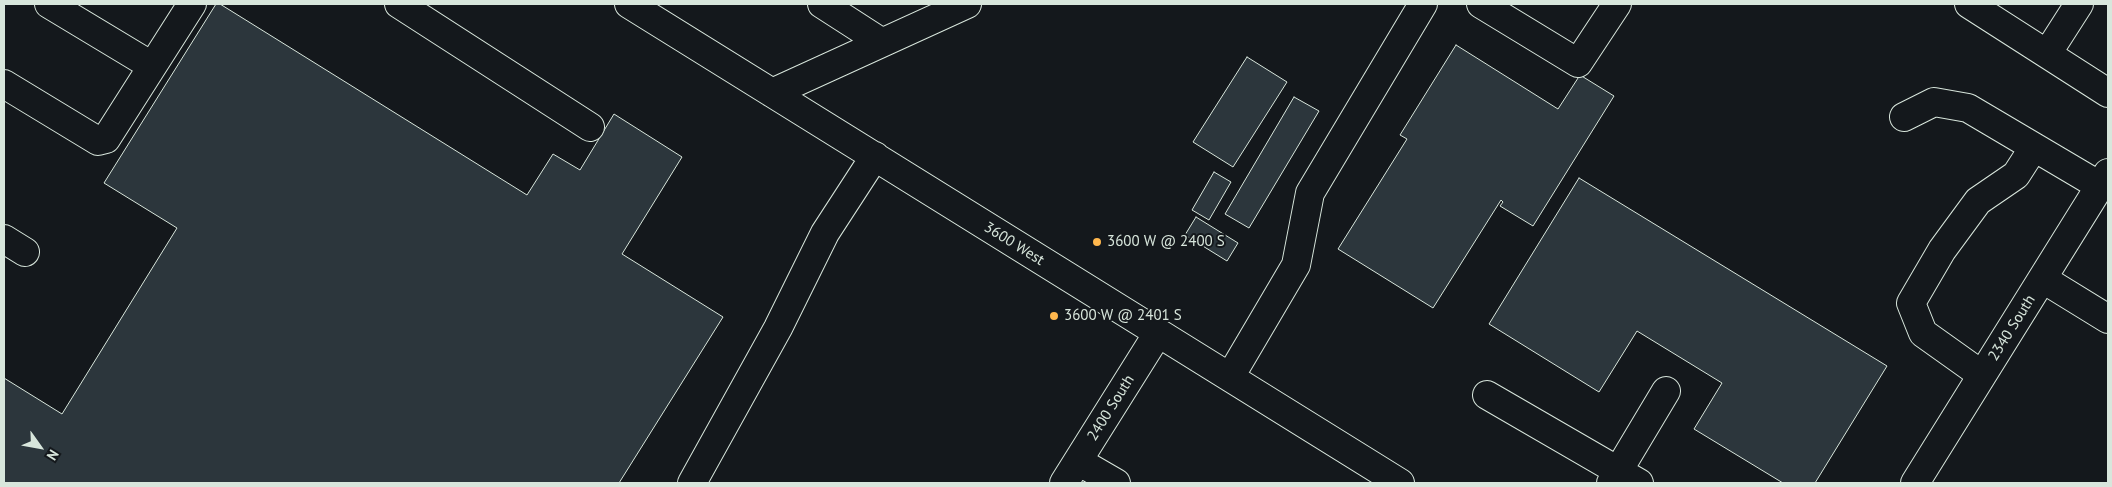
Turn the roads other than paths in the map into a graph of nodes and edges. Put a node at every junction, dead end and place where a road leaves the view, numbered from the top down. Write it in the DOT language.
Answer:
graph roads {
  1 [pos="49,4"];
  2 [pos="192,4"];
  3 [pos="398,4"];
  4 [pos="629,4"];
  5 [pos="822,4"];
  6 [pos="967,4"];
  7 [pos="1423,4"];
  8 [pos="1481,4"];
  9 [pos="1617,4"];
  10 [pos="1969,4"];
  11 [pos="2079,4"];
  12 [pos="880,42"];
  13 [pos="2047,54"];
  14 [pos="152,66"];
  15 [pos="4,84"];
  16 [pos="772,93"];
  17 [pos="2108,93"];
  18 [pos="1904,117"];
  19 [pos="590,127"];
  20 [pos="2034,147"];
  21 [pos="875,156"];
  22 [pos="2104,180"];
  23 [pos="2043,278"];
  24 [pos="2108,319"];
  25 [pos="1158,333"];
  26 [pos="1982,376"];
  27 [pos="1230,377"];
  28 [pos="1666,392"];
  29 [pos="1486,396"];
  30 [pos="1071,472"];
  31 [pos="1623,479"];
  32 [pos="692,483"];
  33 [pos="1116,483"];
  34 [pos="1400,483"];
  35 [pos="1915,483"];
  1 -- 14 [label="street"];
  2 -- 14 [label="street"];
  3 -- 19 [label="street"];
  4 -- 16 [label="street, 3600 West"];
  5 -- 12 [label="street"];
  6 -- 12 [label="street"];
  7 -- 27 [label="street"];
  8 -- 9 [label="street"];
  10 -- 13 [label="street"];
  11 -- 13 [label="street"];
  12 -- 16 [label="street"];
  13 -- 17 [label="street"];
  14 -- 15 [label="street"];
  16 -- 21 [label="street, 3600 West"];
  18 -- 20 [label="street"];
  20 -- 22 [label="street"];
  20 -- 26 [label="street"];
  21 -- 25 [label="street, 3600 West"];
  21 -- 32 [label="street"];
  22 -- 23 [label="street, 2340 South"];
  23 -- 24 [label="street"];
  23 -- 26 [label="street, 2340 South"];
  25 -- 27 [label="street, 3600 West"];
  25 -- 30 [label="street, 2400 South"];
  26 -- 35 [label="street, 2340 South"];
  27 -- 34 [label="street, 3600 West"];
  28 -- 31 [label="street"];
  29 -- 31 [label="street"];
  30 -- 33 [label="street"];
}
